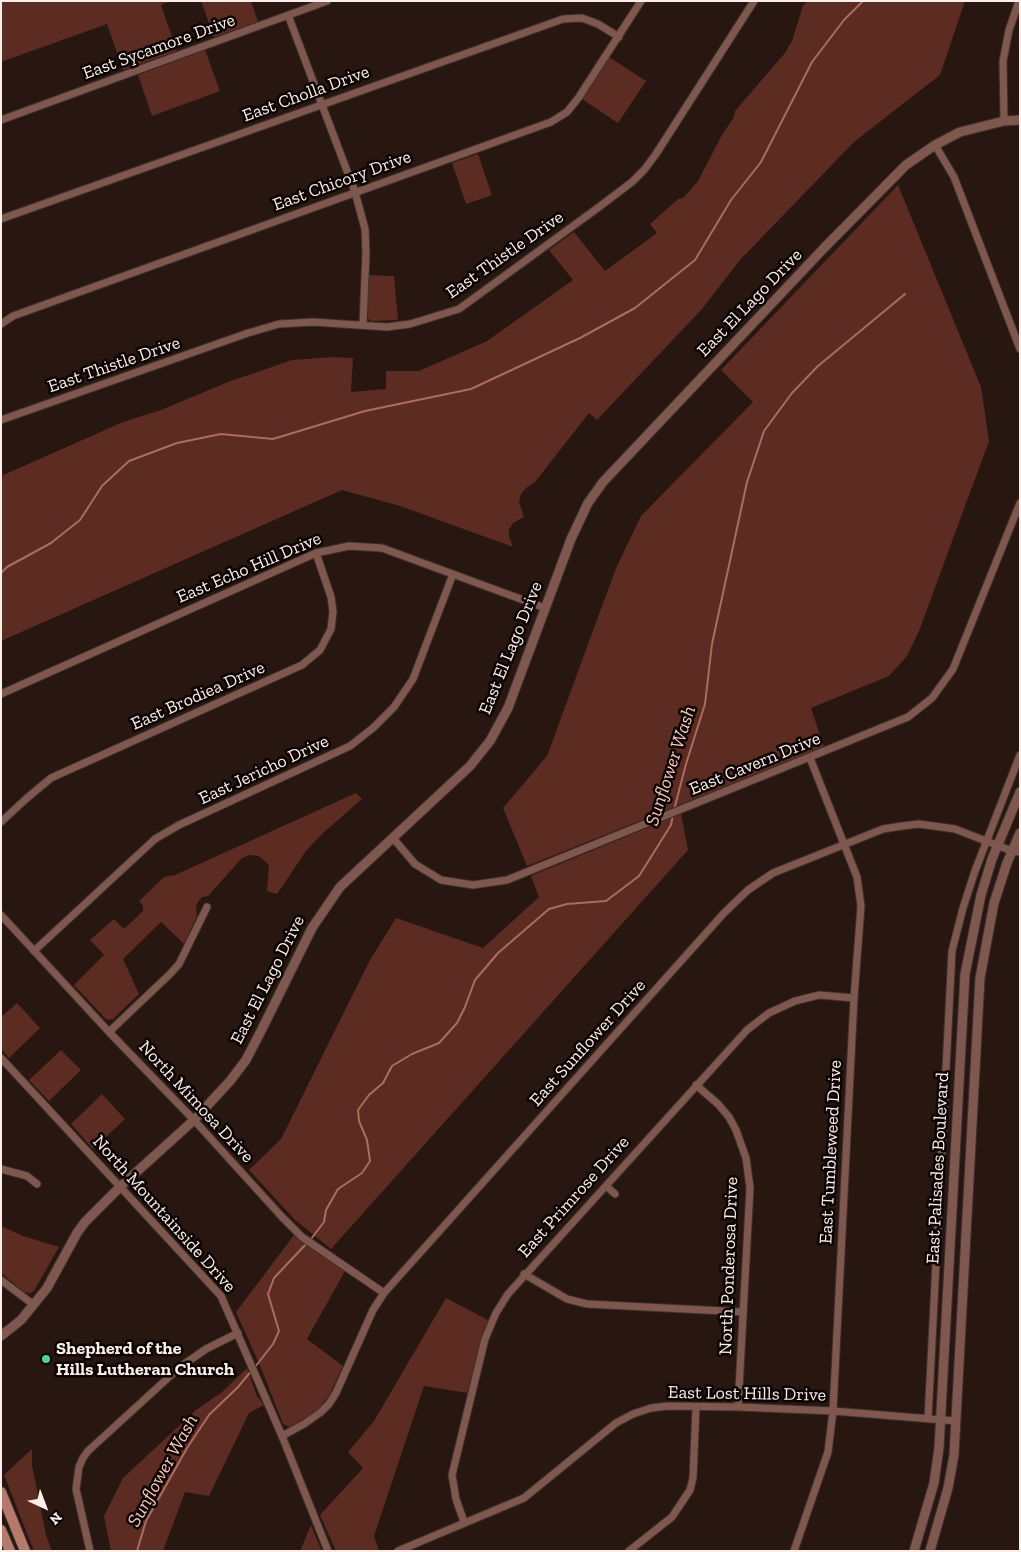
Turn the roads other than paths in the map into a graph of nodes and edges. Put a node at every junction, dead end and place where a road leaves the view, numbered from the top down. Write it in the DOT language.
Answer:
graph roads {
  1 [pos="327,1"];
  2 [pos="641,1"];
  3 [pos="754,1"];
  4 [pos="1020,1"];
  5 [pos="288,15"];
  6 [pos="619,37"];
  7 [pos="322,104"];
  8 [pos="1,120"];
  9 [pos="1004,120"];
  10 [pos="1020,120"];
  11 [pos="935,144"];
  12 [pos="355,192"];
  13 [pos="1,219"];
  14 [pos="1,324"];
  15 [pos="363,324"];
  16 [pos="1020,349"];
  17 [pos="1,420"];
  18 [pos="1020,503"];
  19 [pos="316,553"];
  20 [pos="453,574"];
  21 [pos="545,608"];
  22 [pos="1,694"];
  23 [pos="1020,755"];
  24 [pos="810,758"];
  25 [pos="1020,792"];
  26 [pos="1,822"];
  27 [pos="1020,833"];
  28 [pos="393,838"];
  29 [pos="986,841"];
  30 [pos="845,845"];
  31 [pos="998,846"];
  32 [pos="1016,852"];
  33 [pos="1020,858"];
  34 [pos="207,907"];
  35 [pos="1,915"];
  36 [pos="34,952"];
  37 [pos="854,998"];
  38 [pos="109,1032"];
  39 [pos="1,1058"];
  40 [pos="696,1085"];
  41 [pos="194,1120"];
  42 [pos="1,1169"];
  43 [pos="37,1184"];
  44 [pos="121,1186"];
  45 [pos="606,1186"];
  46 [pos="615,1194"];
  47 [pos="524,1274"];
  48 [pos="1,1280"];
  49 [pos="384,1293"];
  50 [pos="34,1305"];
  51 [pos="743,1312"];
  52 [pos="238,1334"];
  53 [pos="1,1336"];
  54 [pos="696,1407"];
  55 [pos="738,1407"];
  56 [pos="833,1411"];
  57 [pos="928,1418"];
  58 [pos="941,1420"];
  59 [pos="956,1421"];
  60 [pos="282,1436"];
  61 [pos="1,1492"];
  62 [pos="464,1522"];
  63 [pos="1,1530"];
  64 [pos="10,1551"];
  65 [pos="25,1551"];
  66 [pos="90,1551"];
  67 [pos="328,1551"];
  68 [pos="398,1551"];
  69 [pos="629,1551"];
  70 [pos="794,1551"];
  71 [pos="914,1551"];
  72 [pos="930,1551"];
  1 -- 5 [label="street, East Sycamore Drive"];
  2 -- 6 [label="street, East Chicory Drive"];
  3 -- 15 [label="street, East Thistle Drive"];
  4 -- 9 [label="street"];
  5 -- 7 [label="street"];
  5 -- 8 [label="street, East Sycamore Drive"];
  6 -- 7 [label="street, East Cholla Drive"];
  6 -- 12 [label="street, East Chicory Drive"];
  7 -- 12 [label="street"];
  7 -- 13 [label="street, East Cholla Drive"];
  9 -- 10 [label="street, East El Lago Drive"];
  9 -- 11 [label="street, East El Lago Drive"];
  11 -- 16 [label="street"];
  11 -- 21 [label="street, East El Lago Drive"];
  12 -- 14 [label="street, East Chicory Drive"];
  12 -- 15 [label="street"];
  15 -- 17 [label="street, East Thistle Drive"];
  18 -- 24 [label="street, East Cavern Drive"];
  19 -- 20 [label="street, East Echo Hill Drive"];
  19 -- 22 [label="street, East Echo Hill Drive"];
  19 -- 26 [label="street, East Brodiea Drive"];
  20 -- 21 [label="street, East Echo Hill Drive"];
  20 -- 36 [label="street, East Jericho Drive"];
  21 -- 28 [label="street, East El Lago Drive"];
  23 -- 29 [label="street"];
  24 -- 28 [label="street, East Cavern Drive"];
  24 -- 30 [label="street, East Tumbleweed Drive"];
  25 -- 31 [label="street, East Palisades Boulevard"];
  27 -- 32 [label="street, East Palisades Boulevard"];
  28 -- 41 [label="street, East El Lago Drive"];
  29 -- 30 [label="street, East Sunflower Drive"];
  29 -- 31 [label="street, East Sunflower Drive"];
  29 -- 57 [label="street"];
  30 -- 37 [label="street, East Tumbleweed Drive"];
  30 -- 49 [label="street, East Sunflower Drive"];
  31 -- 32 [label="street, East Sunflower Drive"];
  31 -- 58 [label="street, East Palisades Boulevard"];
  32 -- 33 [label="street, East Sunflower Drive"];
  32 -- 59 [label="street, East Palisades Boulevard"];
  34 -- 38 [label="street"];
  35 -- 36 [label="street, North Mimosa Drive"];
  36 -- 38 [label="street, North Mimosa Drive"];
  37 -- 40 [label="street, East Primrose Drive"];
  37 -- 56 [label="street, East Tumbleweed Drive"];
  38 -- 41 [label="street, North Mimosa Drive"];
  39 -- 44 [label="street, North Mountainside Drive"];
  40 -- 45 [label="street, East Primrose Drive"];
  40 -- 51 [label="street, North Ponderosa Drive"];
  41 -- 44 [label="street, East El Lago Drive"];
  41 -- 49 [label="street, North Mimosa Drive"];
  42 -- 43 [label="street"];
  44 -- 50 [label="street, East El Lago Drive"];
  44 -- 52 [label="street, North Mountainside Drive"];
  45 -- 46 [label="street"];
  45 -- 47 [label="street, East Primrose Drive"];
  47 -- 51 [label="street"];
  47 -- 62 [label="street, East Primrose Drive"];
  48 -- 50 [label="street"];
  49 -- 60 [label="street, East Sunflower Drive"];
  50 -- 53 [label="street, East El Lago Drive"];
  51 -- 55 [label="street, North Ponderosa Drive"];
  52 -- 60 [label="street, North Mountainside Drive"];
  52 -- 66 [label="street"];
  54 -- 55 [label="street, East Lost Hills Drive"];
  54 -- 62 [label="street, East Lost Hills Drive"];
  54 -- 69 [label="street"];
  55 -- 56 [label="street, East Lost Hills Drive"];
  56 -- 57 [label="street, East Lost Hills Drive"];
  56 -- 70 [label="street, East Tumbleweed Drive"];
  57 -- 58 [label="street, East Lost Hills Drive"];
  58 -- 59 [label="street, East Lost Hills Drive"];
  58 -- 71 [label="street, East Palisades Boulevard"];
  59 -- 72 [label="street, East Palisades Boulevard"];
  60 -- 67 [label="street, North Mountainside Drive"];
  61 -- 65 [label="main road"];
  62 -- 68 [label="street, East Lost Hills Drive"];
  63 -- 64 [label="main road"];
}
